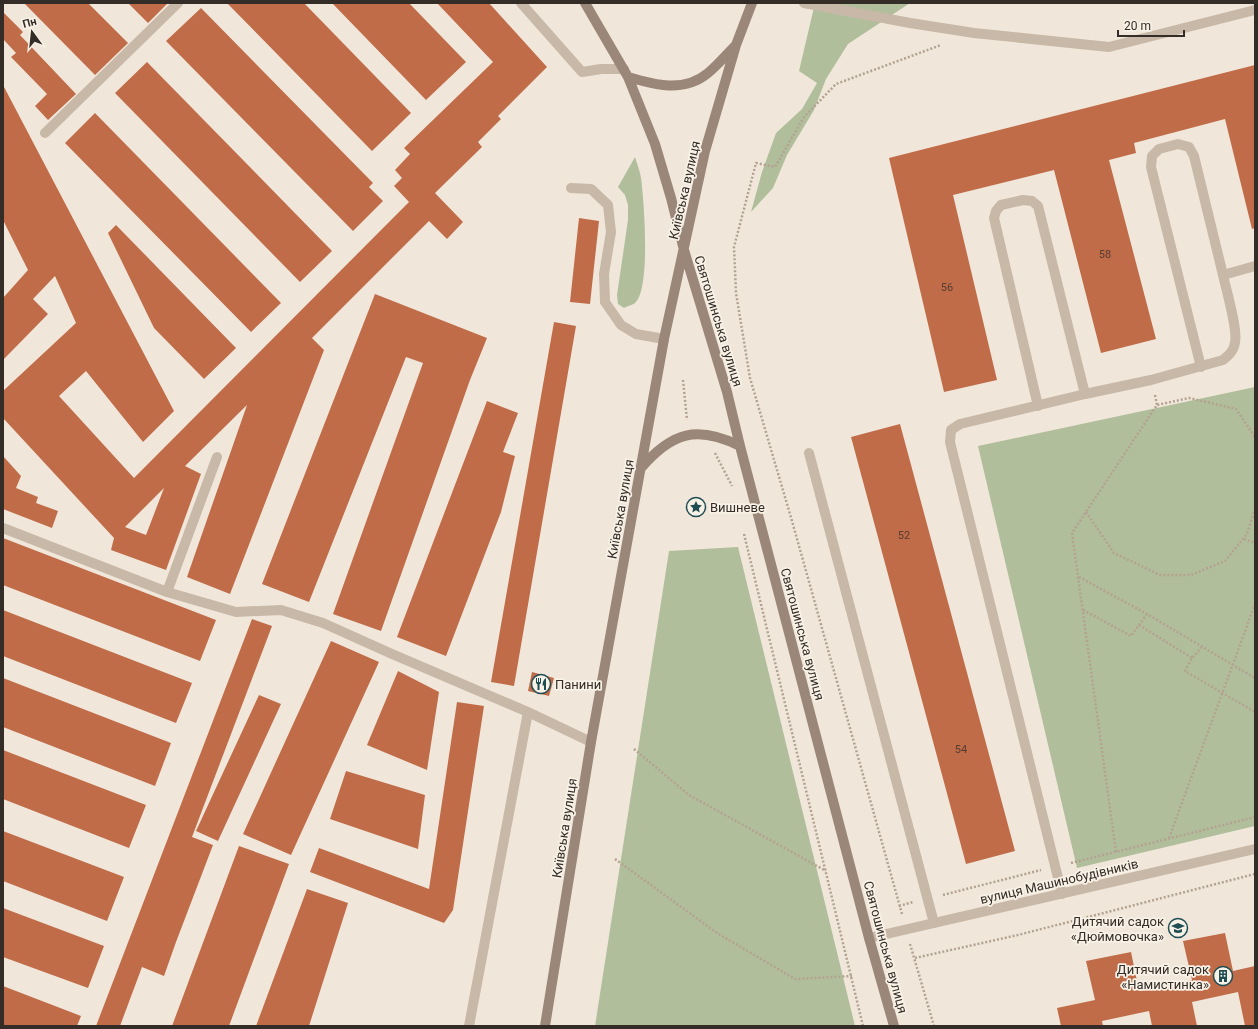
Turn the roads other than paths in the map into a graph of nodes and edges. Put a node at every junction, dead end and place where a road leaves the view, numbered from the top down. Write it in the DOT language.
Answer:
graph roads {
  1 [pos="178,3"];
  2 [pos="521,3"];
  3 [pos="586,3"];
  4 [pos="752,3"];
  5 [pos="804,3"];
  6 [pos="1255,10"];
  7 [pos="736,45"];
  8 [pos="626,73"];
  9 [pos="45,133"];
  10 [pos="571,188"];
  11 [pos="684,250"];
  12 [pos="1255,266"];
  13 [pos="1223,275"];
  14 [pos="664,339"];
  15 [pos="1201,367"];
  16 [pos="1085,394"];
  17 [pos="1038,406"];
  18 [pos="740,446"];
  19 [pos="809,453"];
  20 [pos="217,457"];
  21 [pos="640,469"];
  22 [pos="3,528"];
  23 [pos="167,592"];
  24 [pos="528,712"];
  25 [pos="591,742"];
  26 [pos="1255,849"];
  27 [pos="1062,894"];
  28 [pos="934,923"];
  29 [pos="869,938"];
  30 [pos="469,1026"];
  31 [pos="545,1026"];
  32 [pos="894,1026"];
  1 -- 9 [label="street"];
  2 -- 8 [label="street"];
  3 -- 8 [label="main road, Святошинська вулиця"];
  4 -- 7 [label="main road, Київська вулиця"];
  5 -- 6 [label="street"];
  7 -- 8 [label="main road"];
  7 -- 11 [label="main road, Київська вулиця"];
  8 -- 11 [label="main road, Святошинська вулиця"];
  10 -- 14 [label="street"];
  11 -- 14 [label="main road, Київська вулиця"];
  11 -- 18 [label="main road, Святошинська вулиця"];
  12 -- 13 [label="street"];
  13 -- 15 [label="street"];
  13 -- 15 [label="street"];
  14 -- 21 [label="main road, Київська вулиця"];
  15 -- 16 [label="street"];
  16 -- 17 [label="street"];
  16 -- 17 [label="street"];
  17 -- 27 [label="street"];
  18 -- 21 [label="main road"];
  18 -- 29 [label="main road, Святошинська вулиця"];
  19 -- 28 [label="street"];
  20 -- 23 [label="street"];
  21 -- 25 [label="main road, Київська вулиця"];
  22 -- 23 [label="street"];
  23 -- 24 [label="street"];
  24 -- 25 [label="street"];
  24 -- 30 [label="street"];
  25 -- 31 [label="main road, Київська вулиця"];
  26 -- 27 [label="street, вулиця Машинобудівників"];
  27 -- 28 [label="street, вулиця Машинобудівників"];
  28 -- 29 [label="street, вулиця Машинобудівників"];
  29 -- 32 [label="main road, Святошинська вулиця"];
}
